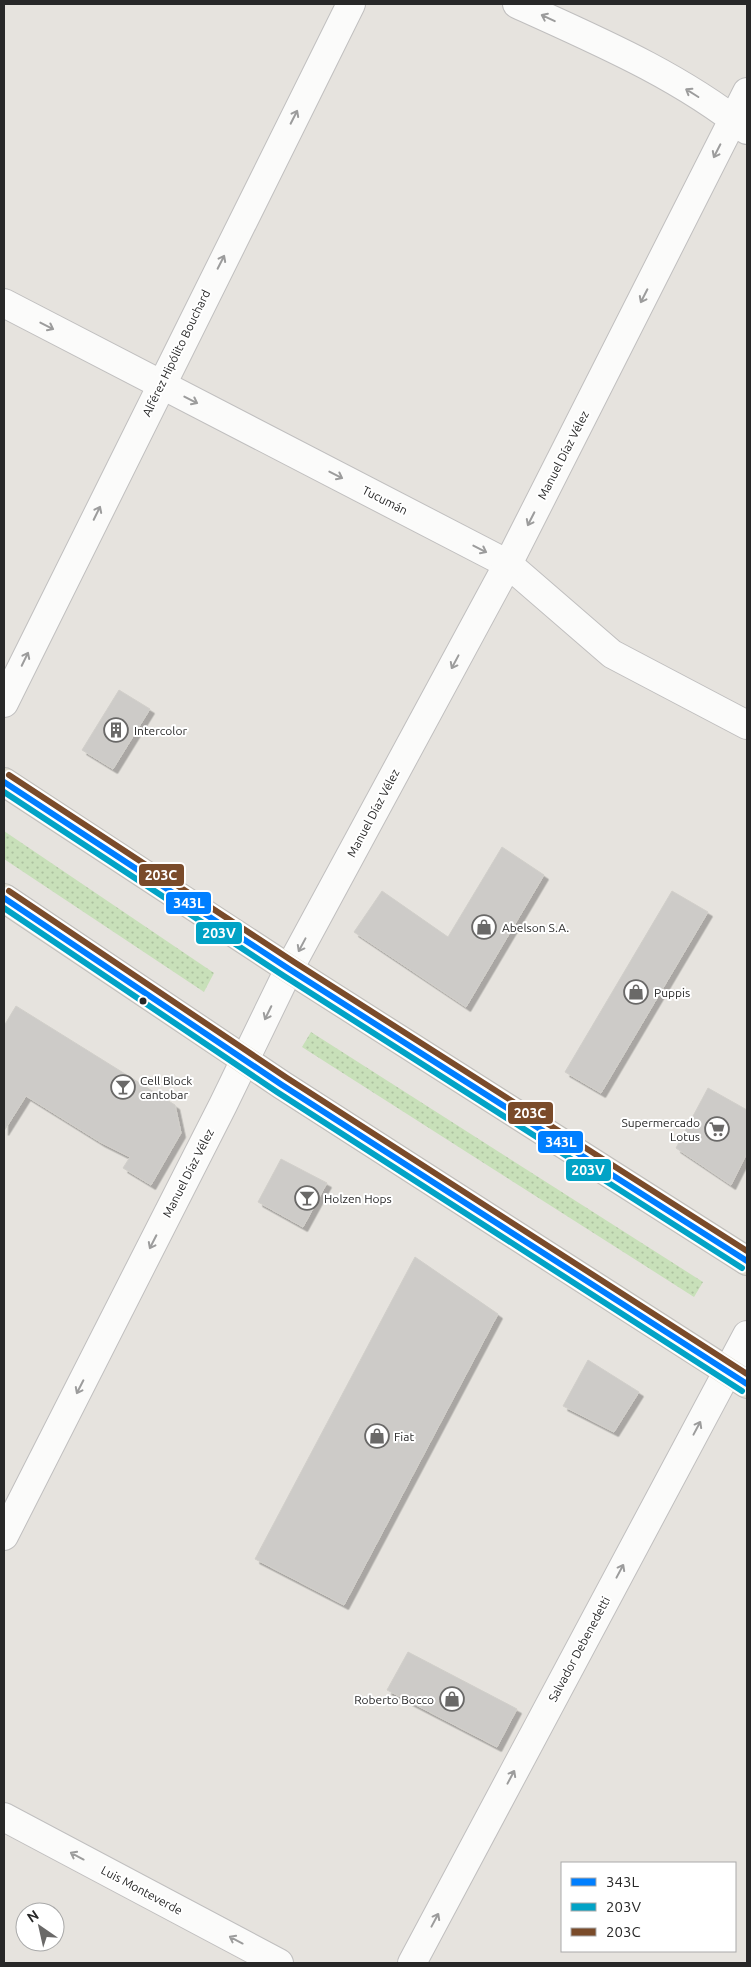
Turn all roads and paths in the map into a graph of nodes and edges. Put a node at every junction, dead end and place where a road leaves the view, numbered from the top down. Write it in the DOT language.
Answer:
graph roads {
  1 [pos="351,4"];
  2 [pos="517,4"];
  3 [pos="747,92"];
  4 [pos="740,124"];
  5 [pos="4,303"];
  6 [pos="160,384"];
  7 [pos="508,564"];
  8 [pos="4,703"];
  9 [pos="747,725"];
  10 [pos="4,782"];
  11 [pos="4,898"];
  12 [pos="289,969"];
  13 [pos="245,1060"];
  14 [pos="747,1261"];
  15 [pos="747,1335"];
  16 [pos="737,1378"];
  17 [pos="4,1536"];
  18 [pos="4,1817"];
  19 [pos="280,1963"];
  20 [pos="412,1963"];
  6 -- 1 [label="street, Alférez Hipólito Bouchard, one-way"];
  4 -- 2 [label="street, one-way"];
  3 -- 4 [label="street, Manuel Díaz Vélez"];
  4 -- 7 [label="street, Manuel Díaz Vélez, one-way"];
  5 -- 6 [label="street, Tucumán, one-way"];
  6 -- 7 [label="street, Tucumán, one-way"];
  8 -- 6 [label="street, Alférez Hipólito Bouchard, one-way"];
  7 -- 9 [label="street, Tucumán"];
  7 -- 12 [label="street, Manuel Díaz Vélez, one-way"];
  10 -- 12 [label="main road"];
  11 -- 13 [label="main road"];
  12 -- 13 [label="street, Manuel Díaz Vélez, one-way"];
  12 -- 14 [label="main road"];
  13 -- 16 [label="main road"];
  13 -- 17 [label="street, Manuel Díaz Vélez, one-way"];
  15 -- 16 [label="street, Salvador Debenedetti"];
  20 -- 16 [label="street, Salvador Debenedetti, one-way"];
  19 -- 18 [label="street, Luis Monteverde, one-way"];
}
